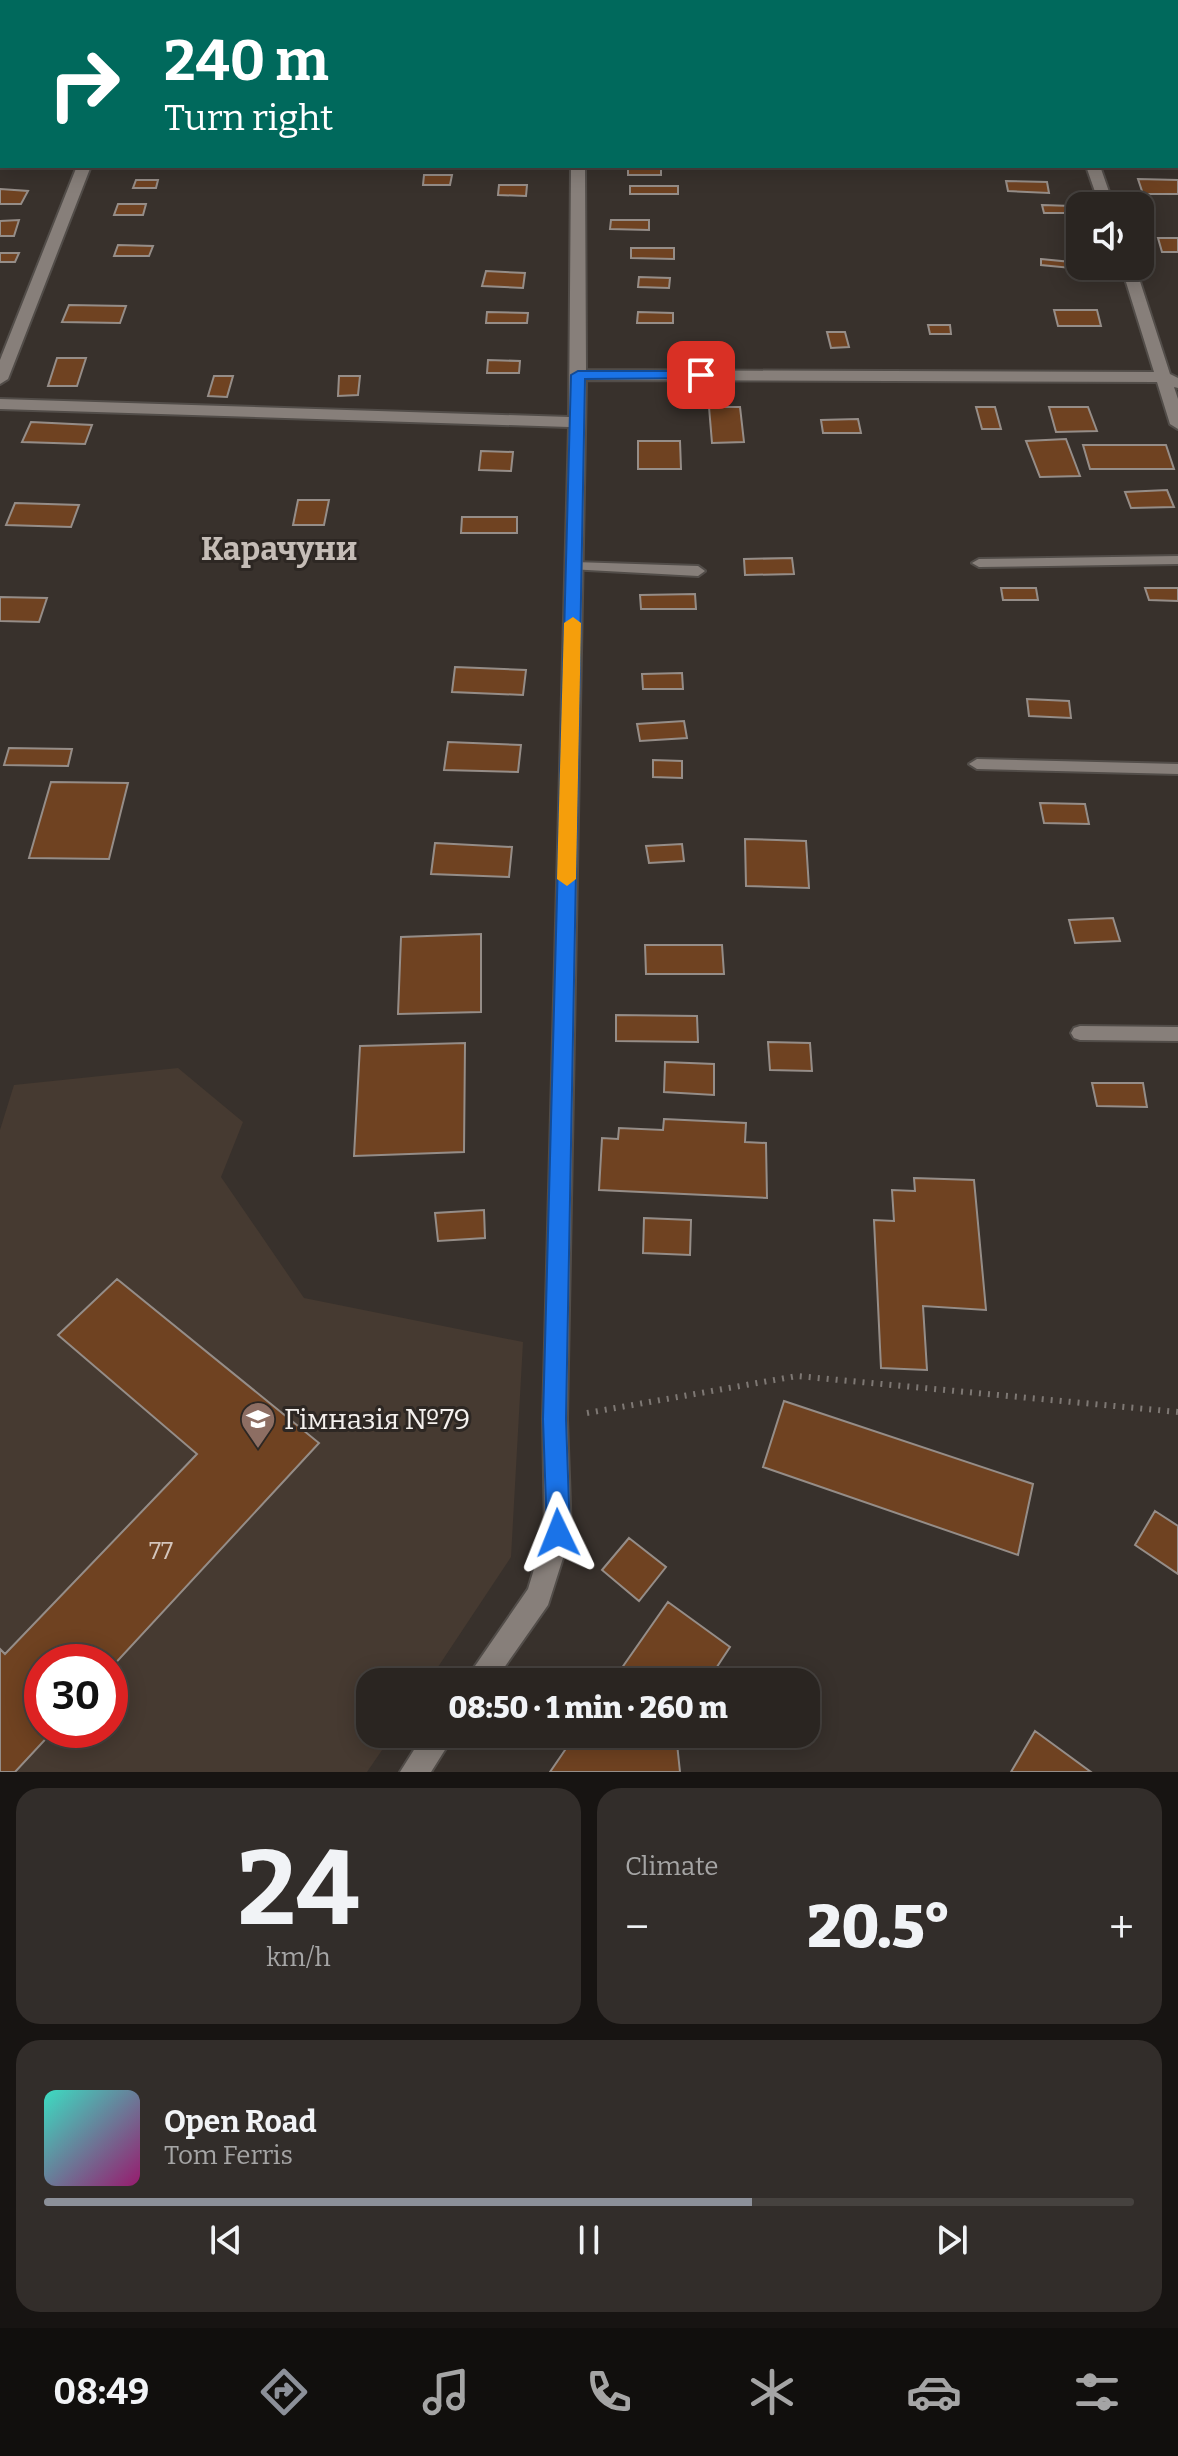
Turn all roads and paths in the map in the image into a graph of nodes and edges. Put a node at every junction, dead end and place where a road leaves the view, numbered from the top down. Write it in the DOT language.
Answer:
graph roads {
  1 [pos="83,168"];
  2 [pos="578,168"];
  3 [pos="1094,168"];
  4 [pos="1102,192"];
  5 [pos="1133,280"];
  6 [pos="578,375"];
  7 [pos="0,379"];
  8 [pos="1170,380"];
  9 [pos="0,404"];
  10 [pos="577,422"];
  11 [pos="1178,424"];
  12 [pos="1178,560"];
  13 [pos="979,563"];
  14 [pos="574,566"];
  15 [pos="698,571"];
  16 [pos="977,764"];
  17 [pos="1178,769"];
  18 [pos="1080,1033"];
  19 [pos="1178,1034"];
  20 [pos="1178,1412"];
  21 [pos="555,1419"];
  22 [pos="488,1668"];
  23 [pos="431,1748"];
  24 [pos="414,1772"];
  1 -- 7 [label="street"];
  2 -- 6 [label="street"];
  3 -- 4 [label="street"];
  5 -- 8 [label="street"];
  6 -- 8 [label="street"];
  6 -- 10 [label="street"];
  8 -- 11 [label="street"];
  9 -- 10 [label="street"];
  10 -- 14 [label="street"];
  12 -- 13 [label="lane"];
  14 -- 15 [label="lane"];
  14 -- 21 [label="street"];
  16 -- 17 [label="lane"];
  18 -- 19 [label="lane"];
  20 -- 21 [label="path"];
  21 -- 22 [label="street"];
  23 -- 24 [label="street"];
}
